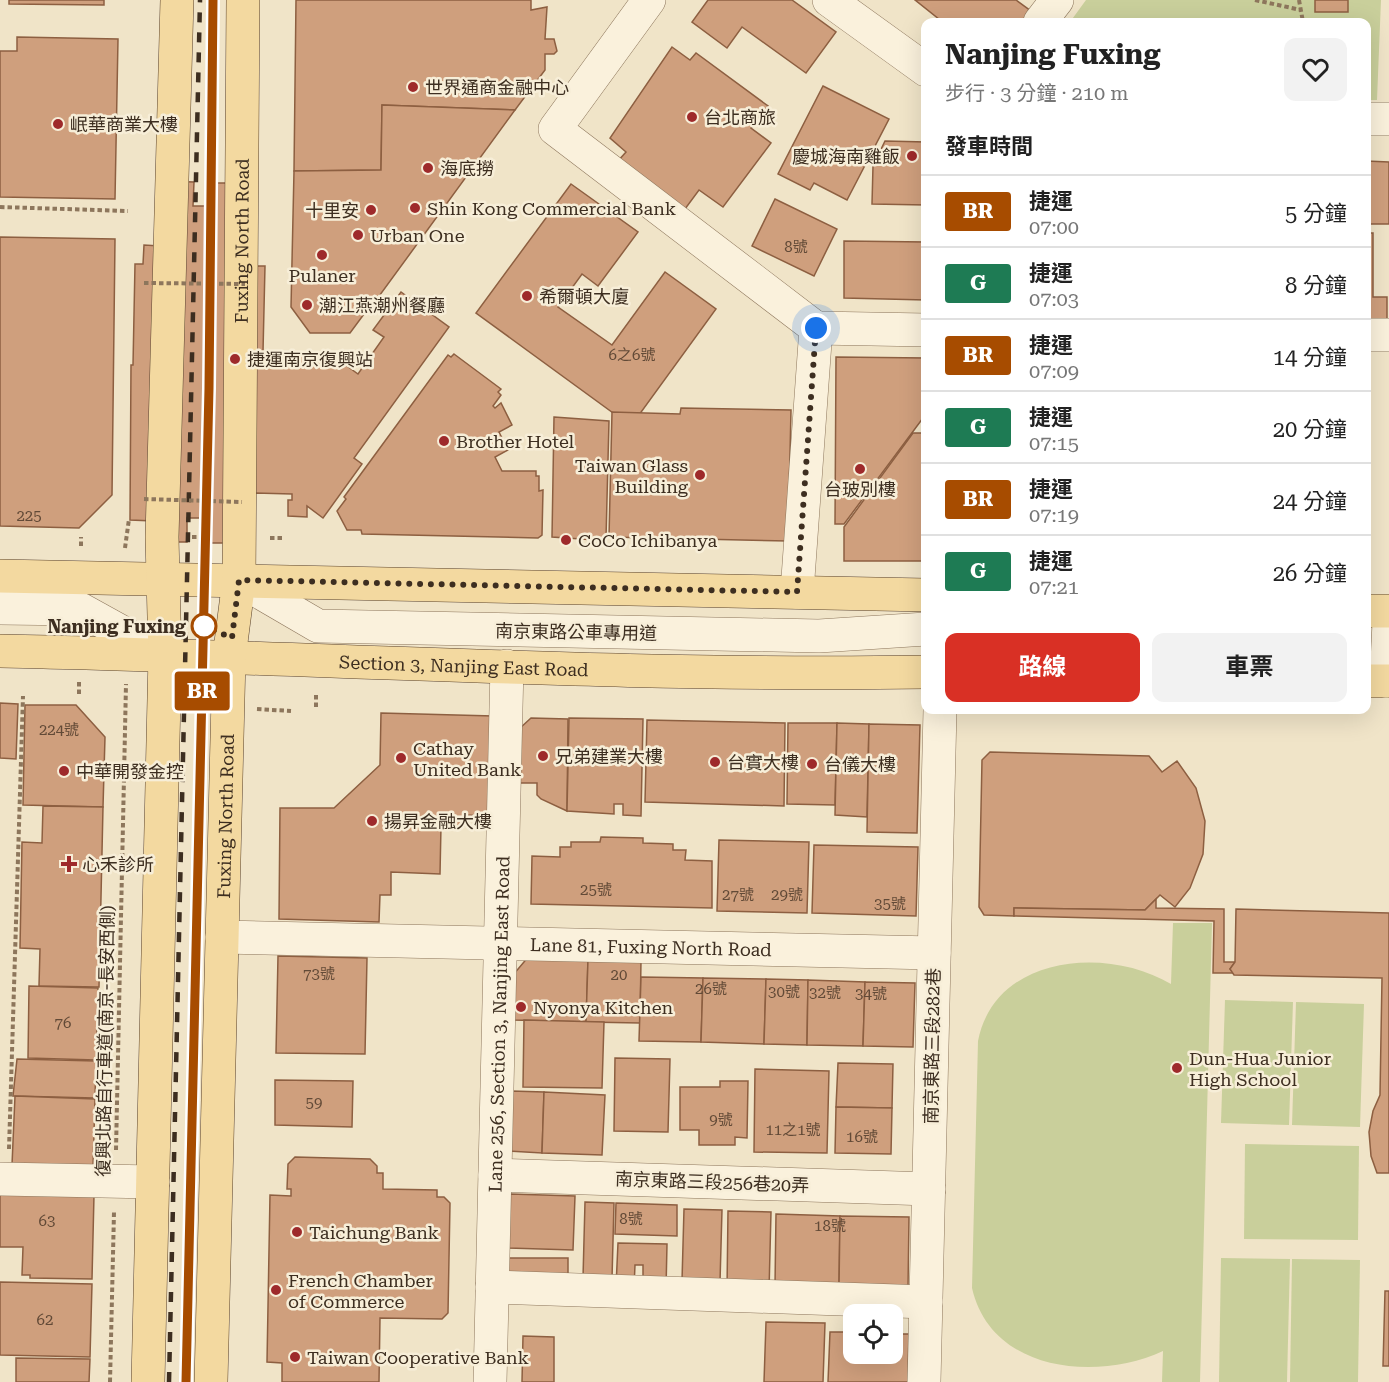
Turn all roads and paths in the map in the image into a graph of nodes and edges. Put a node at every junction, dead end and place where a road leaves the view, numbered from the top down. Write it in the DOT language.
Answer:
graph roads {
  1 [pos="177,0"];
  2 [pos="243,0"];
  3 [pos="649,0"];
  4 [pos="829,0"];
  5 [pos="1057,0"];
  6 [pos="1255,0"];
  7 [pos="1299,0"];
  8 [pos="1301,10"];
  9 [pos="1043,18"];
  10 [pos="1302,18"];
  11 [pos="921,66"];
  12 [pos="1371,119"];
  13 [pos="1389,119"];
  14 [pos="0,207"];
  15 [pos="128,211"];
  16 [pos="144,283"];
  17 [pos="245,284"];
  18 [pos="816,328"];
  19 [pos="921,330"];
  20 [pos="1371,335"];
  21 [pos="1389,335"];
  22 [pos="144,500"];
  23 [pos="242,502"];
  24 [pos="126,535"];
  25 [pos="162,537"];
  26 [pos="239,537"];
  27 [pos="282,538"];
  28 [pos="0,576"];
  29 [pos="163,579"];
  30 [pos="239,580"];
  31 [pos="797,592"];
  32 [pos="921,595"];
  33 [pos="0,608"];
  34 [pos="1371,611"];
  35 [pos="1389,611"];
  36 [pos="1389,623"];
  37 [pos="921,628"];
  38 [pos="0,651"];
  39 [pos="165,656"];
  40 [pos="230,658"];
  41 [pos="507,666"];
  42 [pos="921,672"];
  43 [pos="1380,681"];
  44 [pos="23,696"];
  45 [pos="128,701"];
  46 [pos="940,714"];
  47 [pos="222,937"];
  48 [pos="500,944"];
  49 [pos="934,953"];
  50 [pos="495,1174"];
  51 [pos="4,1179"];
  52 [pos="115,1181"];
  53 [pos="153,1182"];
  54 [pos="929,1189"];
  55 [pos="492,1287"];
  56 [pos="926,1302"];
  57 [pos="110,1382"];
  58 [pos="148,1382"];
  59 [pos="211,1382"];
  60 [pos="490,1382"];
  61 [pos="924,1382"];
  1 -- 25 [label="main road"];
  2 -- 26 [label="main road, Fuxing North Road"];
  3 -- 18 [label="street"];
  4 -- 11 [label="street"];
  5 -- 9 [label="street"];
  6 -- 8 [label="path"];
  7 -- 8 [label="path"];
  8 -- 10 [label="path"];
  12 -- 13 [label="street"];
  14 -- 15 [label="path"];
  16 -- 17 [label="path, bridge"];
  18 -- 19 [label="street"];
  18 -- 31 [label="street"];
  20 -- 21 [label="street"];
  22 -- 23 [label="path, bridge"];
  24 -- 25 [label="path"];
  25 -- 26 [label="path"];
  25 -- 29 [label="main road"];
  26 -- 27 [label="path"];
  26 -- 30 [label="main road, Fuxing North Road"];
  28 -- 29 [label="main road"];
  29 -- 30 [label="main road"];
  29 -- 39 [label="main road"];
  30 -- 31 [label="main road"];
  30 -- 37 [label="street, 南京東路公車專用道"];
  30 -- 40 [label="main road, Fuxing North Road"];
  31 -- 32 [label="main road"];
  33 -- 39 [label="street"];
  34 -- 35 [label="main road"];
  36 -- 43 [label="street"];
  38 -- 39 [label="main road, Section 3, Nanjing East Road"];
  39 -- 40 [label="main road, Section 3, Nanjing East Road"];
  39 -- 53 [label="main road"];
  40 -- 41 [label="main road, Section 3, Nanjing East Road"];
  40 -- 47 [label="main road, Fuxing North Road"];
  41 -- 42 [label="main road, Section 3, Nanjing East Road"];
  41 -- 48 [label="street, Lane 256, Section 3, Nanjing East Road"];
  44 -- 51 [label="path"];
  45 -- 52 [label="path, 復興北路自行車道(南京-長安西側)"];
  46 -- 49 [label="street, 南京東路三段282巷"];
  47 -- 48 [label="street, Lane 81, Fuxing North Road"];
  47 -- 59 [label="main road, Fuxing North Road"];
  48 -- 49 [label="street, Lane 81, Fuxing North Road"];
  48 -- 50 [label="street, Lane 256, Section 3, Nanjing East Road"];
  49 -- 54 [label="street, 南京東路三段282巷"];
  50 -- 54 [label="street, 南京東路三段256巷20弄"];
  50 -- 55 [label="street, Lane 256, Section 3, Nanjing East Road"];
  51 -- 52 [label="street"];
  52 -- 53 [label="street"];
  52 -- 57 [label="path, 復興北路自行車道(南京-長安西側)"];
  53 -- 58 [label="main road"];
  54 -- 56 [label="street, 南京東路三段282巷"];
  55 -- 56 [label="street"];
  55 -- 60 [label="street, Lane 256, Section 3, Nanjing East Road"];
  56 -- 61 [label="street, 南京東路三段282巷"];
}
